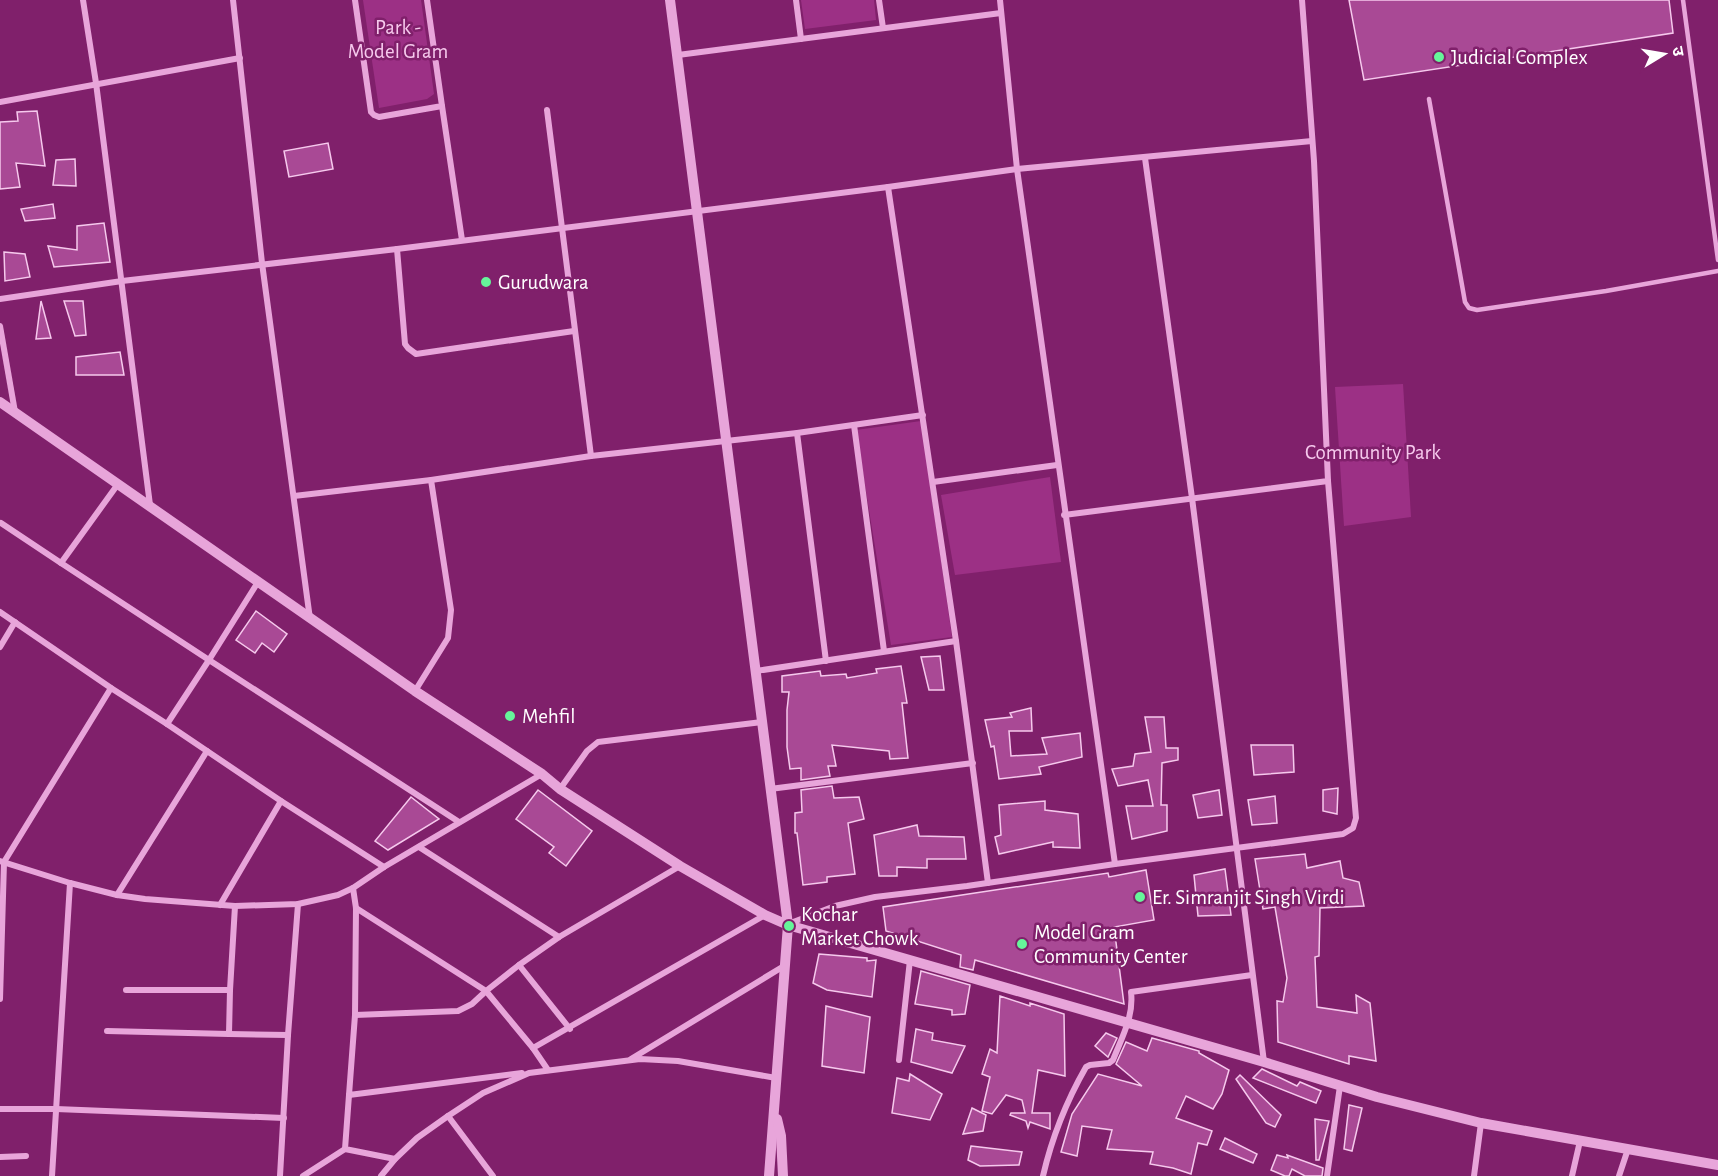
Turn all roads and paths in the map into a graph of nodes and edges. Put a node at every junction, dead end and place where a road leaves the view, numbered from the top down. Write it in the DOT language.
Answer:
graph roads {
  1 [pos="83,0"];
  2 [pos="233,0"];
  3 [pos="355,0"];
  4 [pos="427,0"];
  5 [pos="670,0"];
  6 [pos="796,0"];
  7 [pos="879,0"];
  8 [pos="1000,0"];
  9 [pos="1302,0"];
  10 [pos="1683,0"];
  11 [pos="1001,13"];
  12 [pos="883,28"];
  13 [pos="801,39"];
  14 [pos="678,55"];
  15 [pos="240,58"];
  16 [pos="96,83"];
  17 [pos="1429,99"];
  18 [pos="0,102"];
  19 [pos="442,106"];
  20 [pos="548,110"];
  21 [pos="1312,141"];
  22 [pos="1145,158"];
  23 [pos="1017,169"];
  24 [pos="888,187"];
  25 [pos="698,210"];
  26 [pos="562,227"];
  27 [pos="462,240"];
  28 [pos="397,249"];
  29 [pos="1718,260"];
  30 [pos="262,263"];
  31 [pos="1718,271"];
  32 [pos="122,281"];
  33 [pos="0,299"];
  34 [pos="0,327"];
  35 [pos="574,331"];
  36 [pos="0,402"];
  37 [pos="15,412"];
  38 [pos="923,415"];
  39 [pos="854,425"];
  40 [pos="797,433"];
  41 [pos="725,442"];
  42 [pos="591,456"];
  43 [pos="1057,465"];
  44 [pos="431,480"];
  45 [pos="1328,481"];
  46 [pos="933,482"];
  47 [pos="118,484"];
  48 [pos="294,496"];
  49 [pos="1192,498"];
  50 [pos="150,505"];
  51 [pos="1064,515"];
  52 [pos="1,523"];
  53 [pos="61,563"];
  54 [pos="258,582"];
  55 [pos="0,612"];
  56 [pos="310,619"];
  57 [pos="15,622"];
  58 [pos="957,641"];
  59 [pos="0,647"];
  60 [pos="884,651"];
  61 [pos="210,660"];
  62 [pos="826,661"];
  63 [pos="756,671"];
  64 [pos="111,688"];
  65 [pos="415,691"];
  66 [pos="762,722"];
  67 [pos="167,724"];
  68 [pos="207,751"];
  69 [pos="973,763"];
  70 [pos="542,774"];
  71 [pos="560,789"];
  72 [pos="770,789"];
  73 [pos="281,801"];
  74 [pos="459,822"];
  75 [pos="419,847"];
  76 [pos="1238,848"];
  77 [pos="2,861"];
  78 [pos="1115,864"];
  79 [pos="680,866"];
  80 [pos="384,867"];
  81 [pos="70,883"];
  82 [pos="988,883"];
  83 [pos="353,888"];
  84 [pos="117,895"];
  85 [pos="298,904"];
  86 [pos="220,905"];
  87 [pos="235,906"];
  88 [pos="356,908"];
  89 [pos="765,915"];
  90 [pos="788,925"];
  91 [pos="559,937"];
  92 [pos="910,960"];
  93 [pos="519,965"];
  94 [pos="785,966"];
  95 [pos="1252,975"];
  96 [pos="126,990"];
  97 [pos="230,990"];
  98 [pos="486,991"];
  99 [pos="0,999"];
  100 [pos="354,1015"];
  101 [pos="1128,1023"];
  102 [pos="570,1029"];
  103 [pos="107,1030"];
  104 [pos="229,1034"];
  105 [pos="288,1035"];
  106 [pos="533,1048"];
  107 [pos="898,1060"];
  108 [pos="628,1061"];
  109 [pos="1264,1062"];
  110 [pos="548,1070"];
  111 [pos="529,1072"];
  112 [pos="776,1078"];
  113 [pos="1340,1086"];
  114 [pos="349,1095"];
  115 [pos="774,1107"];
  116 [pos="0,1110"];
  117 [pos="56,1110"];
  118 [pos="448,1116"];
  119 [pos="284,1118"];
  120 [pos="1481,1123"];
  121 [pos="1580,1141"];
  122 [pos="345,1149"];
  123 [pos="1628,1149"];
  124 [pos="0,1156"];
  125 [pos="26,1156"];
  126 [pos="395,1159"];
  127 [pos="1718,1166"];
  128 [pos="52,1176"];
  129 [pos="280,1176"];
  130 [pos="303,1176"];
  131 [pos="381,1176"];
  132 [pos="493,1176"];
  133 [pos="769,1176"];
  134 [pos="783,1176"];
  135 [pos="1044,1176"];
  136 [pos="1328,1176"];
  137 [pos="1474,1176"];
  138 [pos="1572,1176"];
  139 [pos="1619,1176"];
  1 -- 16 [label="street"];
  2 -- 15 [label="street"];
  3 -- 19 [label="street"];
  4 -- 19 [label="street"];
  5 -- 14 [label="street"];
  6 -- 13 [label="street"];
  7 -- 12 [label="street"];
  8 -- 11 [label="street"];
  9 -- 21 [label="street"];
  10 -- 29 [label="lane"];
  11 -- 12 [label="street"];
  11 -- 23 [label="street"];
  12 -- 13 [label="street"];
  13 -- 14 [label="street"];
  14 -- 25 [label="street"];
  15 -- 16 [label="street"];
  15 -- 30 [label="street"];
  16 -- 18 [label="street"];
  16 -- 32 [label="street"];
  17 -- 31 [label="lane"];
  19 -- 27 [label="street"];
  20 -- 26 [label="street"];
  21 -- 22 [label="street"];
  21 -- 45 [label="street"];
  22 -- 23 [label="street"];
  22 -- 49 [label="street"];
  23 -- 24 [label="street"];
  23 -- 43 [label="street"];
  24 -- 25 [label="street"];
  24 -- 38 [label="street"];
  25 -- 26 [label="street"];
  25 -- 41 [label="street"];
  26 -- 27 [label="street"];
  26 -- 35 [label="street"];
  27 -- 28 [label="street"];
  28 -- 30 [label="street"];
  28 -- 35 [label="street"];
  30 -- 32 [label="street"];
  30 -- 48 [label="street"];
  32 -- 33 [label="street"];
  32 -- 50 [label="street"];
  34 -- 37 [label="street"];
  35 -- 42 [label="street"];
  36 -- 37 [label="street"];
  37 -- 47 [label="street"];
  38 -- 39 [label="street"];
  38 -- 46 [label="street"];
  39 -- 40 [label="street"];
  39 -- 60 [label="street"];
  40 -- 41 [label="street"];
  40 -- 62 [label="street"];
  41 -- 42 [label="street"];
  41 -- 63 [label="street"];
  42 -- 44 [label="street"];
  43 -- 46 [label="street"];
  43 -- 51 [label="street"];
  44 -- 48 [label="street"];
  44 -- 65 [label="street"];
  45 -- 49 [label="street"];
  45 -- 76 [label="street"];
  46 -- 58 [label="street"];
  47 -- 50 [label="street"];
  47 -- 53 [label="street"];
  48 -- 56 [label="street"];
  49 -- 51 [label="street"];
  49 -- 76 [label="street"];
  50 -- 54 [label="street"];
  51 -- 78 [label="street"];
  52 -- 53 [label="street"];
  53 -- 61 [label="street"];
  54 -- 56 [label="street"];
  54 -- 61 [label="street"];
  55 -- 57 [label="street"];
  56 -- 65 [label="street"];
  57 -- 59 [label="street"];
  57 -- 64 [label="street"];
  58 -- 60 [label="street"];
  58 -- 69 [label="street"];
  60 -- 62 [label="street"];
  61 -- 67 [label="street"];
  61 -- 74 [label="street"];
  62 -- 63 [label="street"];
  63 -- 66 [label="street"];
  64 -- 67 [label="street"];
  64 -- 77 [label="street"];
  65 -- 70 [label="street"];
  66 -- 71 [label="street"];
  66 -- 72 [label="street"];
  67 -- 68 [label="street"];
  68 -- 73 [label="street"];
  68 -- 84 [label="street"];
  69 -- 72 [label="street"];
  69 -- 82 [label="street"];
  70 -- 71 [label="street"];
  70 -- 74 [label="street"];
  71 -- 79 [label="street"];
  72 -- 90 [label="street"];
  73 -- 80 [label="street"];
  73 -- 86 [label="street"];
  74 -- 75 [label="street"];
  75 -- 80 [label="street"];
  75 -- 91 [label="street"];
  76 -- 78 [label="street"];
  76 -- 95 [label="street"];
  77 -- 81 [label="street"];
  77 -- 99 [label="street"];
  78 -- 82 [label="street"];
  79 -- 89 [label="street"];
  79 -- 91 [label="street"];
  80 -- 83 [label="street"];
  81 -- 84 [label="street"];
  81 -- 117 [label="street"];
  82 -- 90 [label="street"];
  83 -- 85 [label="street"];
  83 -- 88 [label="street"];
  84 -- 86 [label="street"];
  85 -- 87 [label="street"];
  85 -- 105 [label="street"];
  86 -- 87 [label="street"];
  87 -- 97 [label="street"];
  88 -- 98 [label="street"];
  88 -- 100 [label="street"];
  89 -- 90 [label="street"];
  89 -- 102 [label="street"];
  90 -- 92 [label="street"];
  90 -- 94 [label="street"];
  91 -- 93 [label="street"];
  92 -- 101 [label="street"];
  92 -- 107 [label="street"];
  93 -- 98 [label="street"];
  93 -- 102 [label="street"];
  94 -- 108 [label="street"];
  94 -- 112 [label="street"];
  95 -- 101 [label="street"];
  95 -- 109 [label="street"];
  96 -- 97 [label="street"];
  97 -- 104 [label="street"];
  98 -- 100 [label="street"];
  98 -- 106 [label="street"];
  100 -- 114 [label="street"];
  101 -- 109 [label="street"];
  101 -- 135 [label="street"];
  102 -- 106 [label="street"];
  103 -- 104 [label="street"];
  104 -- 105 [label="street"];
  105 -- 119 [label="street"];
  106 -- 110 [label="street"];
  108 -- 110 [label="street"];
  108 -- 112 [label="street"];
  109 -- 113 [label="street"];
  110 -- 111 [label="street"];
  111 -- 114 [label="street"];
  111 -- 118 [label="street"];
  112 -- 115 [label="street"];
  113 -- 120 [label="street"];
  113 -- 136 [label="street"];
  114 -- 122 [label="street"];
  115 -- 133 [label="street"];
  115 -- 134 [label="street"];
  116 -- 117 [label="street"];
  117 -- 119 [label="street"];
  117 -- 128 [label="street"];
  118 -- 126 [label="street"];
  118 -- 132 [label="street"];
  119 -- 129 [label="street"];
  120 -- 121 [label="street"];
  120 -- 137 [label="street"];
  121 -- 123 [label="street"];
  121 -- 138 [label="street"];
  122 -- 126 [label="street"];
  122 -- 130 [label="street"];
  123 -- 127 [label="street"];
  123 -- 139 [label="street"];
  124 -- 125 [label="street"];
  126 -- 131 [label="street"];
}
